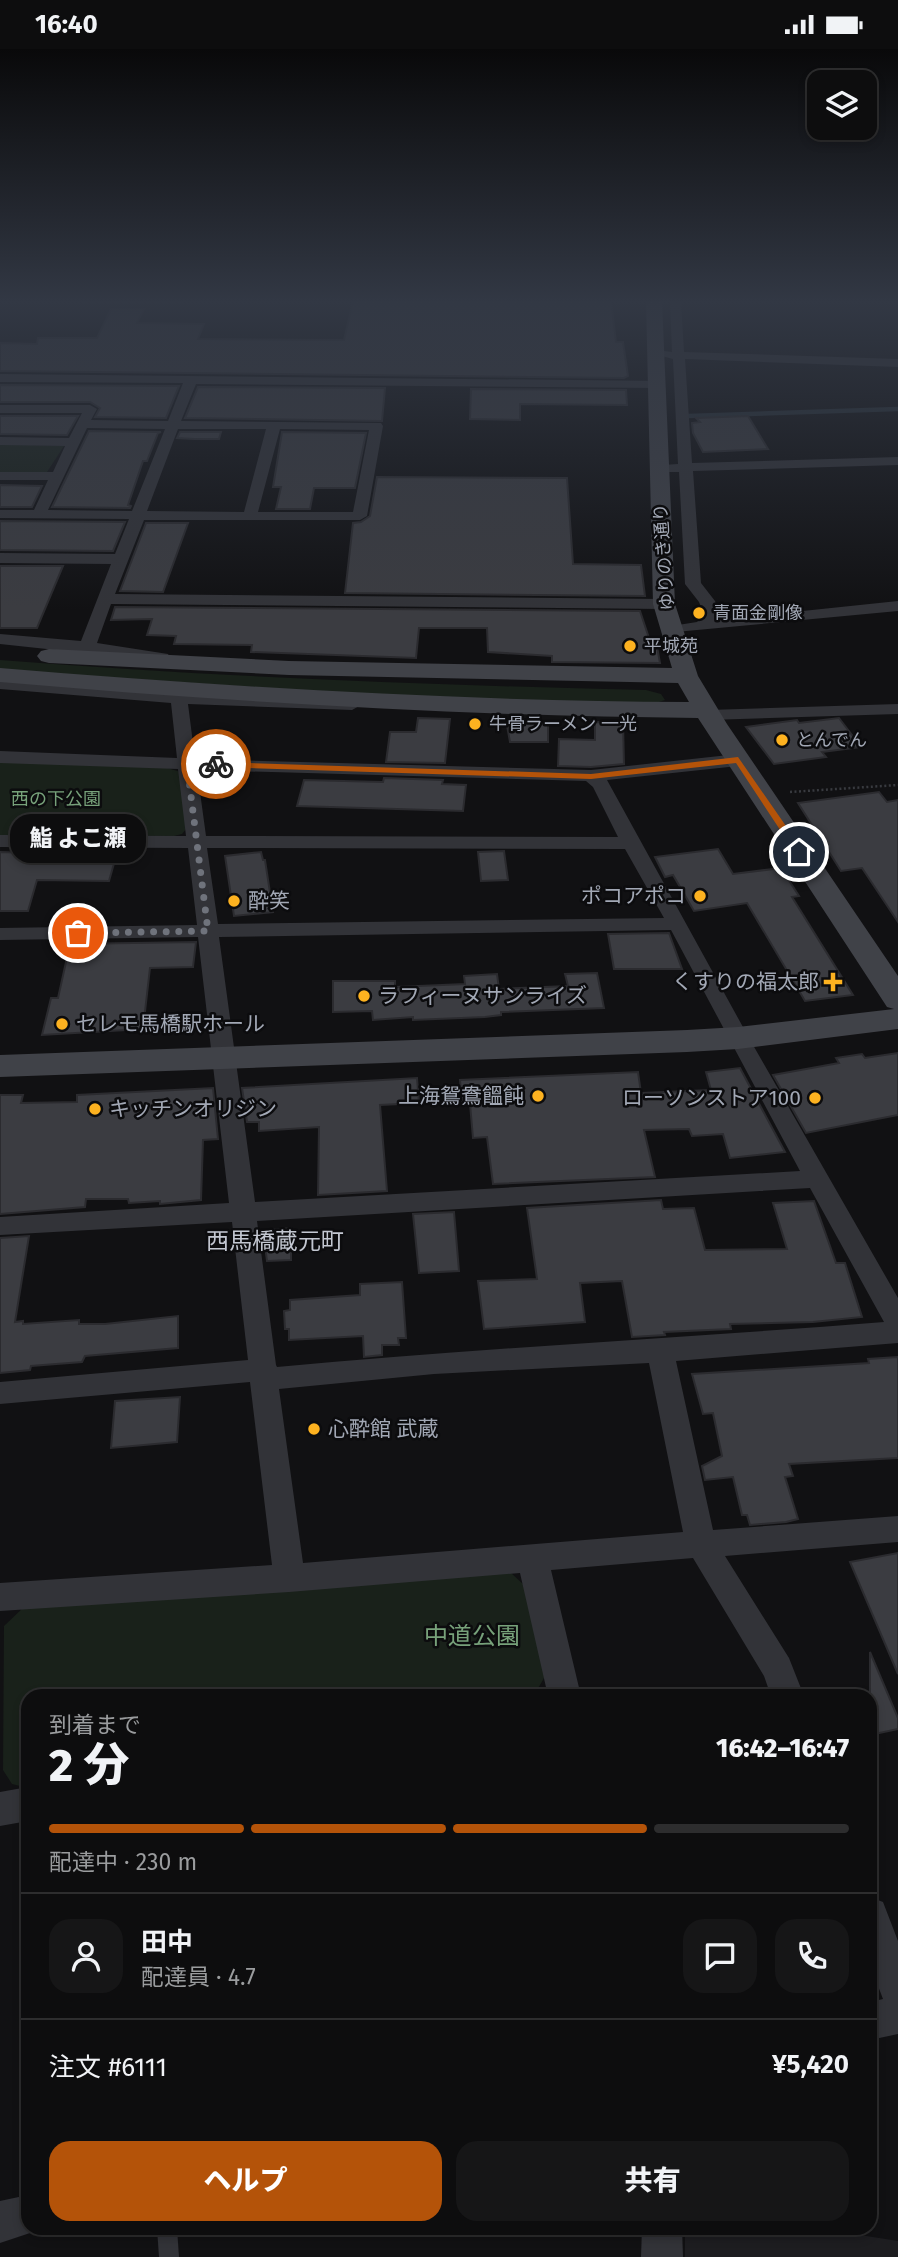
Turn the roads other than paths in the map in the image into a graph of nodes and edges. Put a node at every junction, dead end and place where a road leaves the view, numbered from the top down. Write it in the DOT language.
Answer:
graph roads {
  1 [pos="18,404"];
  2 [pos="78,404"];
  3 [pos="182,404"];
  4 [pos="658,404"];
  5 [pos="675,404"];
  6 [pos="0,409"];
  7 [pos="83,424"];
  8 [pos="174,424"];
  9 [pos="274,425"];
  10 [pos="0,441"];
  11 [pos="74,442"];
  12 [pos="898,461"];
  13 [pos="659,468"];
  14 [pos="685,468"];
  15 [pos="0,476"];
  16 [pos="57,476"];
  17 [pos="0,514"];
  18 [pos="39,514"];
  19 [pos="139,515"];
  20 [pos="250,516"];
  21 [pos="0,558"];
  22 [pos="122,559"];
  23 [pos="107,599"];
  24 [pos="664,604"];
  25 [pos="898,606"];
  26 [pos="702,627"];
  27 [pos="671,630"];
  28 [pos="0,639"];
  29 [pos="86,646"];
  30 [pos="0,653"];
  31 [pos="201,665"];
  32 [pos="0,675"];
  33 [pos="686,676"];
  34 [pos="0,684"];
  35 [pos="181,699"];
  36 [pos="428,706"];
  37 [pos="898,709"];
  38 [pos="706,713"];
  39 [pos="0,757"];
  40 [pos="738,760"];
  41 [pos="187,764"];
  42 [pos="591,776"];
  43 [pos="0,841"];
  44 [pos="197,841"];
  45 [pos="631,843"];
  46 [pos="678,924"];
  47 [pos="208,931"];
  48 [pos="0,935"];
  49 [pos="898,1000"];
  50 [pos="898,1019"];
  51 [pos="738,1038"];
  52 [pos="224,1057"];
  53 [pos="0,1066"];
  54 [pos="817,1179"];
  55 [pos="243,1210"];
  56 [pos="0,1226"];
  57 [pos="898,1321"];
  58 [pos="898,1332"];
  59 [pos="660,1351"];
  60 [pos="266,1374"];
  61 [pos="0,1393"];
  62 [pos="898,1529"];
  63 [pos="701,1544"];
  64 [pos="532,1557"];
  65 [pos="289,1577"];
  66 [pos="0,1597"];
  67 [pos="563,1689"];
  68 [pos="785,1689"];
  69 [pos="21,1805"];
  70 [pos="0,1809"];
  71 [pos="877,1934"];
  72 [pos="898,1991"];
  73 [pos="898,2015"];
  74 [pos="877,2020"];
  75 [pos="21,2217"];
  76 [pos="0,2222"];
  77 [pos="167,2235"];
  78 [pos="662,2235"];
  79 [pos="169,2257"];
  80 [pos="662,2257"];
  1 -- 6 [label="street"];
  2 -- 7 [label="street"];
  3 -- 8 [label="street"];
  4 -- 13 [label="street, ゆりのき通り"];
  5 -- 14 [label="street"];
  7 -- 8 [label="street"];
  7 -- 11 [label="street"];
  8 -- 9 [label="street"];
  8 -- 19 [label="street"];
  9 -- 20 [label="street"];
  9 -- 20 [label="street"];
  10 -- 11 [label="street"];
  11 -- 16 [label="street"];
  12 -- 14 [label="street"];
  13 -- 14 [label="street"];
  13 -- 24 [label="street, ゆりのき通り"];
  14 -- 26 [label="street"];
  15 -- 16 [label="street"];
  16 -- 18 [label="street"];
  17 -- 18 [label="street"];
  18 -- 19 [label="street"];
  19 -- 20 [label="street"];
  19 -- 22 [label="street"];
  21 -- 22 [label="street"];
  22 -- 23 [label="street"];
  23 -- 24 [label="street"];
  23 -- 29 [label="street"];
  24 -- 27 [label="street, ゆりのき通り"];
  25 -- 26 [label="street"];
  26 -- 27 [label="street"];
  27 -- 33 [label="street, ゆりのき通り"];
  28 -- 29 [label="street"];
  29 -- 31 [label="street"];
  30 -- 31 [label="street"];
  31 -- 33 [label="street"];
  32 -- 36 [label="street"];
  33 -- 38 [label="street, ゆりのき通り"];
  34 -- 35 [label="street"];
  35 -- 36 [label="street"];
  35 -- 41 [label="street"];
  36 -- 38 [label="street"];
  37 -- 38 [label="street"];
  38 -- 40 [label="street, ゆりのき通り"];
  39 -- 41 [label="street"];
  40 -- 42 [label="street"];
  40 -- 49 [label="street, ゆりのき通り"];
  41 -- 42 [label="street"];
  41 -- 44 [label="street"];
  42 -- 45 [label="street"];
  43 -- 44 [label="street"];
  44 -- 45 [label="street"];
  44 -- 47 [label="street"];
  45 -- 46 [label="street"];
  46 -- 47 [label="street"];
  46 -- 51 [label="street"];
  47 -- 48 [label="street"];
  47 -- 52 [label="street"];
  50 -- 51 [label="street"];
  51 -- 52 [label="street"];
  51 -- 54 [label="street"];
  52 -- 53 [label="street"];
  52 -- 55 [label="street"];
  54 -- 55 [label="street"];
  54 -- 57 [label="street"];
  55 -- 56 [label="street"];
  55 -- 60 [label="street"];
  58 -- 59 [label="street"];
  59 -- 60 [label="street"];
  59 -- 63 [label="street"];
  60 -- 61 [label="street"];
  60 -- 65 [label="street"];
  62 -- 63 [label="street"];
  63 -- 64 [label="street"];
  63 -- 68 [label="street"];
  64 -- 65 [label="street"];
  64 -- 67 [label="street"];
  65 -- 66 [label="street"];
  69 -- 70 [label="street"];
  71 -- 72 [label="street"];
  73 -- 74 [label="street"];
  75 -- 76 [label="street"];
  77 -- 79 [label="lane"];
  78 -- 80 [label="street"];
}
